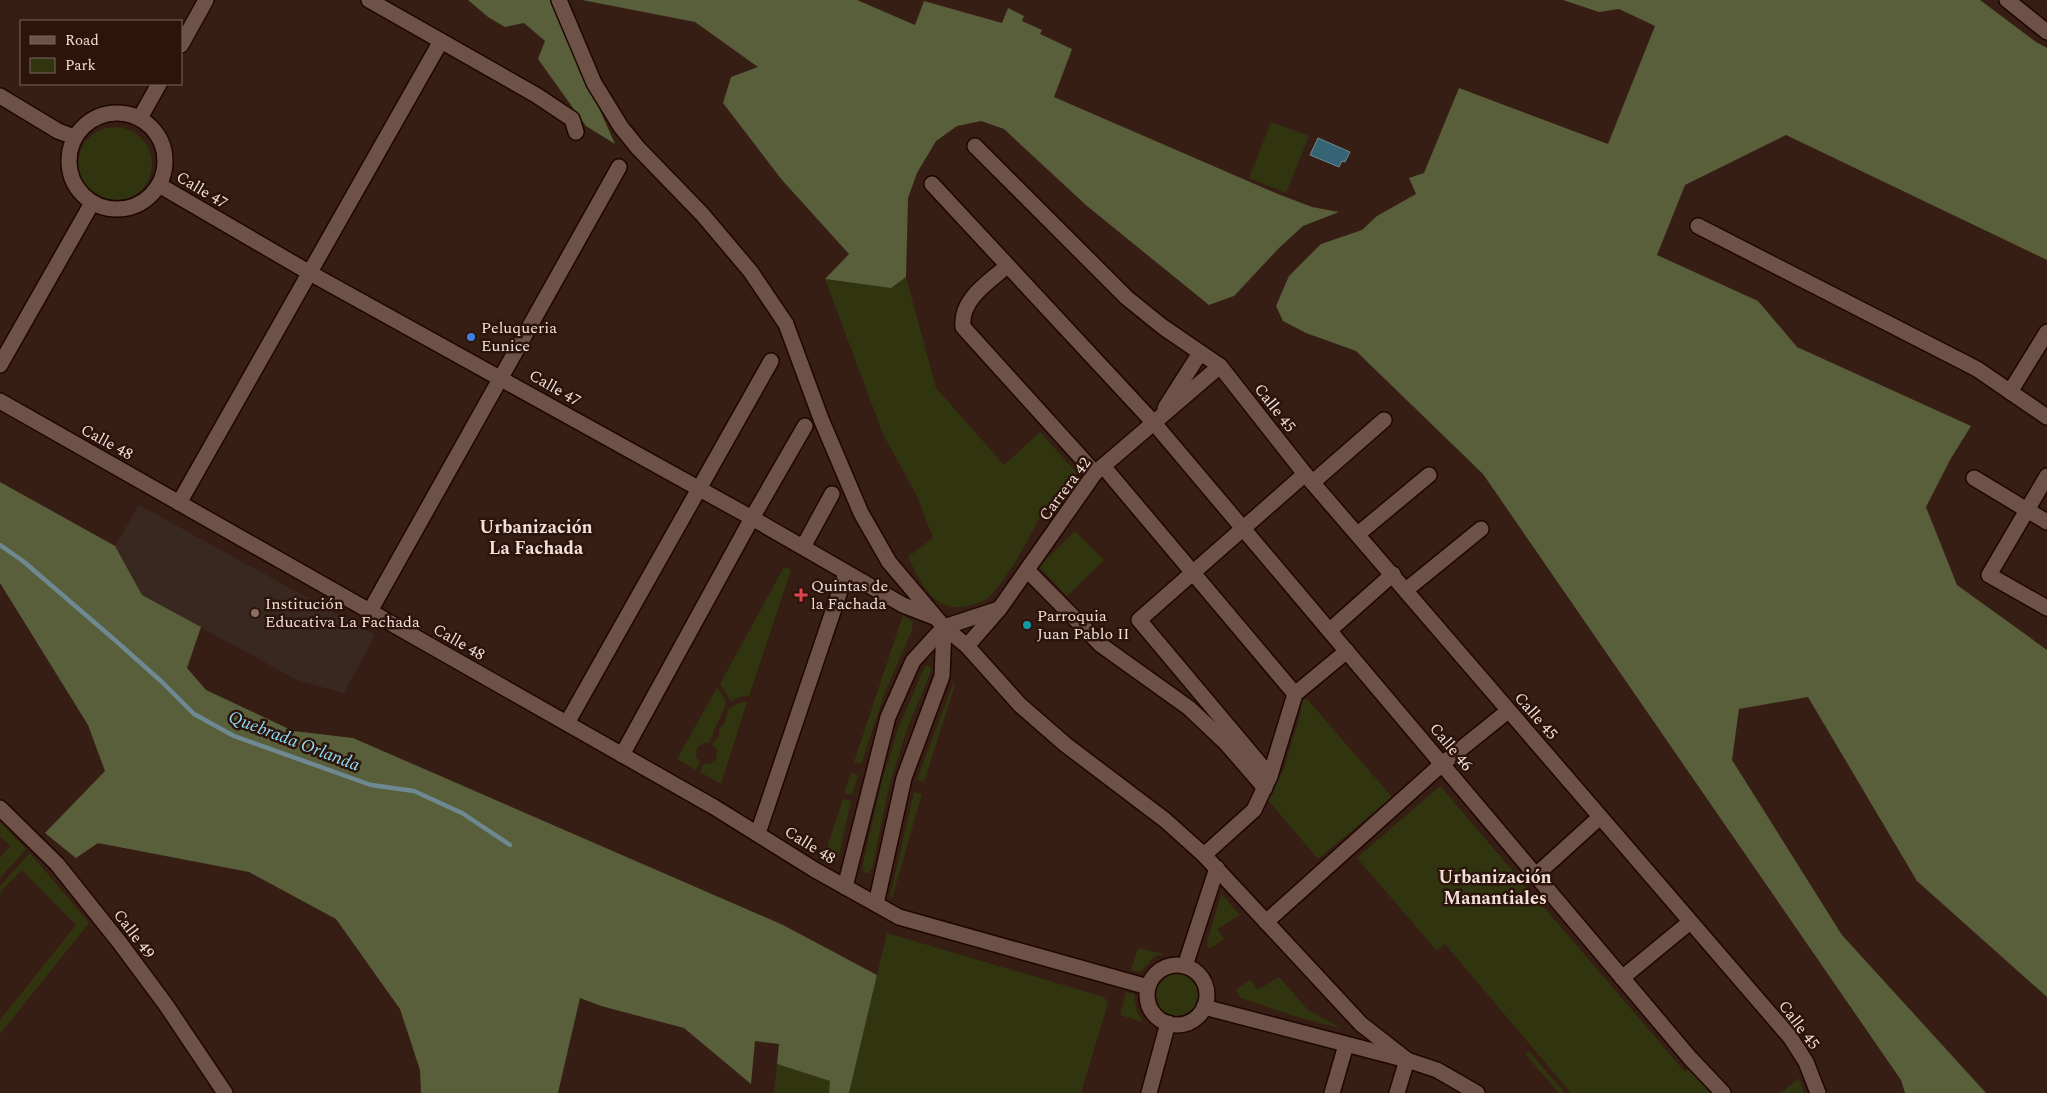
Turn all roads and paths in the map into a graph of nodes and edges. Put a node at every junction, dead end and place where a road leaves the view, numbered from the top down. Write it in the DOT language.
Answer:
graph roads {
  1 [pos="206,0"];
  2 [pos="369,0"];
  3 [pos="559,0"];
  4 [pos="2007,0"];
  5 [pos="2047,32"];
  6 [pos="441,41"];
  7 [pos="182,43"];
  8 [pos="159,85"];
  9 [pos="0,96"];
  10 [pos="140,118"];
  11 [pos="576,132"];
  12 [pos="74,137"];
  13 [pos="975,146"];
  14 [pos="619,168"];
  15 [pos="932,184"];
  16 [pos="159,185"];
  17 [pos="92,202"];
  18 [pos="1698,226"];
  19 [pos="1008,266"];
  20 [pos="310,273"];
  21 [pos="2047,332"];
  22 [pos="1200,353"];
  23 [pos="771,361"];
  24 [pos="0,366"];
  25 [pos="1220,366"];
  26 [pos="501,377"];
  27 [pos="2010,392"];
  28 [pos="0,401"];
  29 [pos="2047,417"];
  30 [pos="1384,420"];
  31 [pos="1154,423"];
  32 [pos="805,426"];
  33 [pos="1099,470"];
  34 [pos="1429,475"];
  35 [pos="2047,476"];
  36 [pos="1309,478"];
  37 [pos="1974,478"];
  38 [pos="699,488"];
  39 [pos="832,494"];
  40 [pos="179,504"];
  41 [pos="2027,511"];
  42 [pos="752,518"];
  43 [pos="2047,522"];
  44 [pos="1244,527"];
  45 [pos="1481,529"];
  46 [pos="1358,534"];
  47 [pos="803,547"];
  48 [pos="1027,570"];
  49 [pos="846,573"];
  50 [pos="1192,573"];
  51 [pos="1393,574"];
  52 [pos="1406,590"];
  53 [pos="1000,608"];
  54 [pos="2047,608"];
  55 [pos="370,611"];
  56 [pos="940,622"];
  57 [pos="1330,630"];
  58 [pos="967,646"];
  59 [pos="1348,651"];
  60 [pos="1295,694"];
  61 [pos="1508,711"];
  62 [pos="567,724"];
  63 [pos="622,755"];
  64 [pos="1442,764"];
  65 [pos="1267,782"];
  66 [pos="0,808"];
  67 [pos="1600,817"];
  68 [pos="758,833"];
  69 [pos="1204,855"];
  70 [pos="1217,868"];
  71 [pos="1536,875"];
  72 [pos="845,886"];
  73 [pos="876,904"];
  74 [pos="1266,922"];
  75 [pos="1690,922"];
  76 [pos="1186,966"];
  77 [pos="1622,978"];
  78 [pos="1148,987"];
  79 [pos="1204,1007"];
  80 [pos="1168,1023"];
  81 [pos="1346,1044"];
  82 [pos="1407,1060"];
  83 [pos="225,1093"];
  84 [pos="1149,1093"];
  85 [pos="1332,1093"];
  86 [pos="1397,1093"];
  87 [pos="1477,1093"];
  88 [pos="1723,1093"];
  89 [pos="1818,1093"];
  1 -- 7 [label="street"];
  2 -- 6 [label="street"];
  3 -- 56 [label="street"];
  4 -- 5 [label="street"];
  6 -- 11 [label="street"];
  6 -- 20 [label="street"];
  8 -- 10 [label="street"];
  9 -- 12 [label="street"];
  10 -- 12 [label="street"];
  10 -- 16 [label="street"];
  12 -- 17 [label="street"];
  13 -- 22 [label="street, Calle 45"];
  14 -- 26 [label="street"];
  15 -- 19 [label="street, Calle 46"];
  16 -- 17 [label="street"];
  16 -- 20 [label="street, Calle 47"];
  17 -- 24 [label="street"];
  18 -- 27 [label="street"];
  19 -- 31 [label="street, Calle 46"];
  19 -- 33 [label="street"];
  20 -- 26 [label="street, Calle 47"];
  20 -- 40 [label="street"];
  21 -- 27 [label="street"];
  22 -- 25 [label="street, Calle 45"];
  22 -- 31 [label="street"];
  23 -- 38 [label="street"];
  25 -- 31 [label="street, Carrera 42"];
  25 -- 36 [label="street, Calle 45"];
  26 -- 38 [label="street, Calle 47"];
  26 -- 55 [label="street"];
  27 -- 29 [label="street"];
  28 -- 40 [label="street, Calle 48"];
  30 -- 36 [label="street"];
  31 -- 33 [label="street, Carrera 42"];
  31 -- 44 [label="street, Calle 46"];
  32 -- 42 [label="street"];
  33 -- 48 [label="street, Carrera 42"];
  33 -- 50 [label="street"];
  34 -- 46 [label="street"];
  35 -- 41 [label="street"];
  36 -- 44 [label="street"];
  36 -- 46 [label="street, Calle 45"];
  37 -- 41 [label="street"];
  38 -- 42 [label="street, Calle 47"];
  38 -- 62 [label="street"];
  39 -- 47 [label="street"];
  40 -- 55 [label="street, Calle 48"];
  41 -- 43 [label="street"];
  41 -- 54 [label="street"];
  42 -- 47 [label="street, Calle 47"];
  42 -- 63 [label="street"];
  44 -- 50 [label="street"];
  44 -- 57 [label="street, Calle 46"];
  45 -- 52 [label="street"];
  46 -- 51 [label="street, Calle 45"];
  47 -- 49 [label="street, Calle 47"];
  48 -- 53 [label="street, Carrera 42"];
  48 -- 65 [label="street"];
  49 -- 56 [label="street, Calle 47"];
  49 -- 68 [label="street"];
  50 -- 60 [label="street"];
  50 -- 65 [label="street"];
  51 -- 52 [label="street, Calle 45"];
  51 -- 57 [label="street"];
  52 -- 61 [label="street, Calle 45"];
  53 -- 56 [label="street"];
  53 -- 58 [label="street, Carrera 42"];
  55 -- 62 [label="street, Calle 48"];
  56 -- 58 [label="street"];
  56 -- 72 [label="street"];
  56 -- 73 [label="street"];
  57 -- 59 [label="street, Calle 46"];
  58 -- 69 [label="street"];
  59 -- 60 [label="street"];
  59 -- 64 [label="street, Calle 46"];
  60 -- 65 [label="street"];
  61 -- 64 [label="street"];
  61 -- 67 [label="street, Calle 45"];
  62 -- 63 [label="street, Calle 48"];
  63 -- 68 [label="street, Calle 48"];
  64 -- 71 [label="street, Calle 46"];
  64 -- 74 [label="street"];
  65 -- 69 [label="street"];
  66 -- 83 [label="street, Calle 49"];
  67 -- 71 [label="street"];
  67 -- 75 [label="street, Calle 45"];
  68 -- 72 [label="street, Calle 48"];
  69 -- 70 [label="street"];
  70 -- 74 [label="street"];
  70 -- 76 [label="street"];
  71 -- 77 [label="street, Calle 46"];
  72 -- 73 [label="street, Calle 48"];
  73 -- 78 [label="street, Calle 48"];
  74 -- 82 [label="street"];
  75 -- 77 [label="street"];
  75 -- 89 [label="street, Calle 45"];
  76 -- 78 [label="street"];
  76 -- 79 [label="street"];
  77 -- 88 [label="street, Calle 46"];
  78 -- 80 [label="street"];
  79 -- 80 [label="street"];
  79 -- 81 [label="street"];
  80 -- 84 [label="street"];
  81 -- 82 [label="street"];
  81 -- 85 [label="street"];
  82 -- 86 [label="street"];
  82 -- 87 [label="street"];
}
